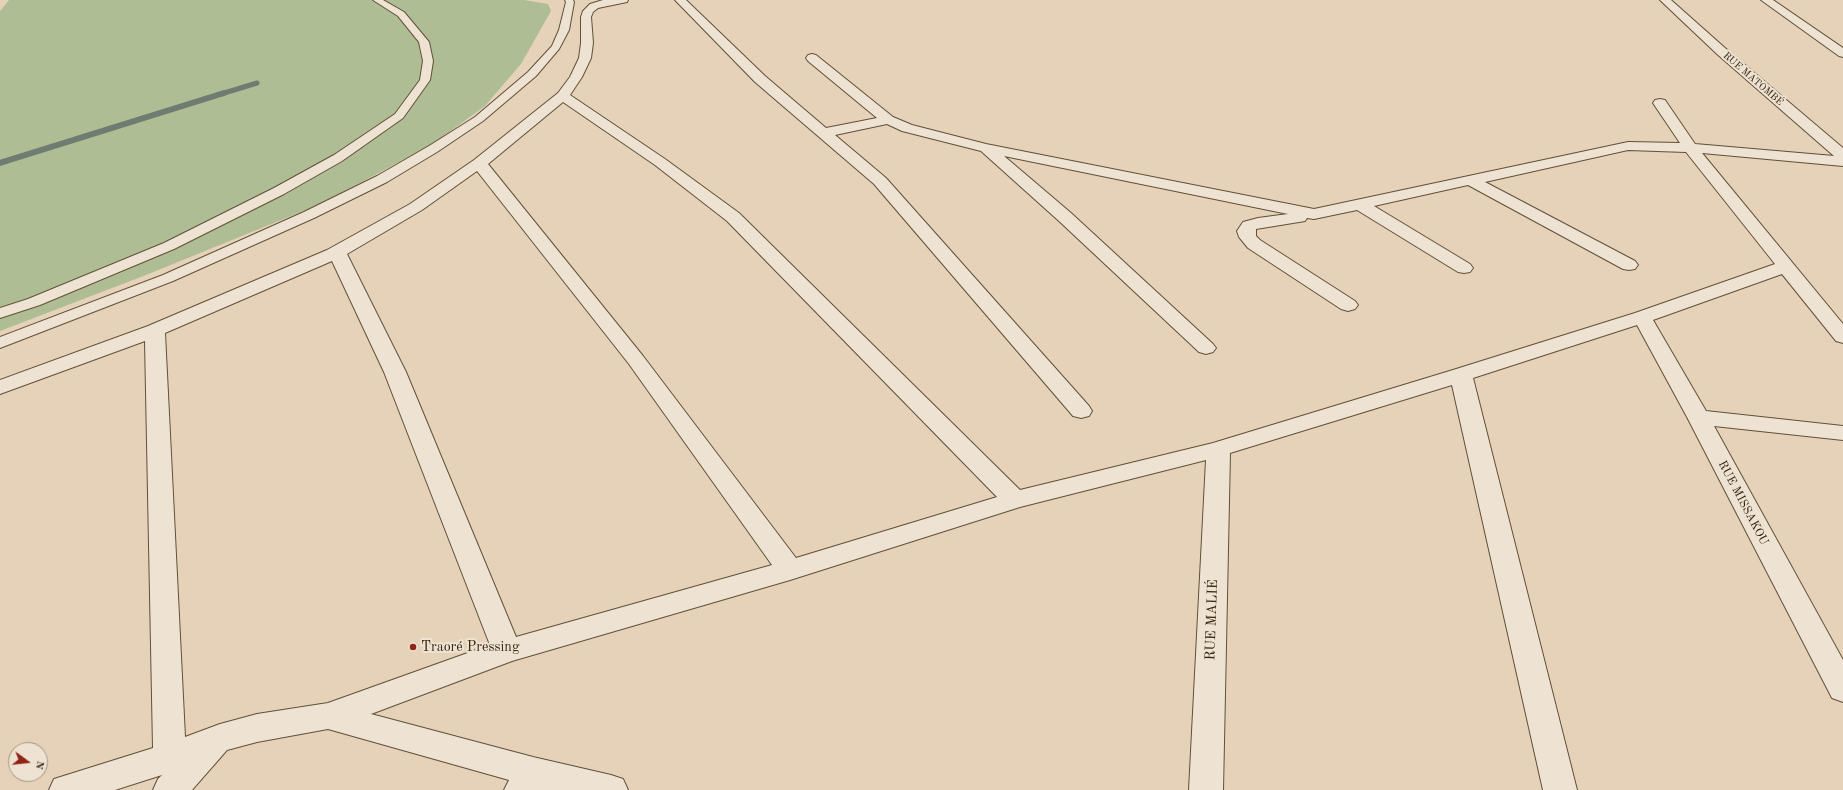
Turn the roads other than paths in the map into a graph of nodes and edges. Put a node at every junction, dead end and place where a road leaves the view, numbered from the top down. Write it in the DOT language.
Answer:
graph roads {
  1 [pos="377,0"];
  2 [pos="623,0"];
  3 [pos="680,0"];
  4 [pos="1665,0"];
  5 [pos="1766,0"];
  6 [pos="566,1"];
  7 [pos="1843,53"];
  8 [pos="812,58"];
  9 [pos="563,96"];
  10 [pos="1660,104"];
  11 [pos="888,120"];
  12 [pos="823,133"];
  13 [pos="986,148"];
  14 [pos="1690,148"];
  15 [pos="1843,156"];
  16 [pos="1843,161"];
  17 [pos="479,163"];
  18 [pos="1470,180"];
  19 [pos="1360,204"];
  20 [pos="1314,214"];
  21 [pos="337,252"];
  22 [pos="1629,265"];
  23 [pos="1785,266"];
  24 [pos="1464,268"];
  25 [pos="1348,305"];
  26 [pos="0,313"];
  27 [pos="1642,317"];
  28 [pos="155,330"];
  29 [pos="1843,337"];
  30 [pos="0,343"];
  31 [pos="1206,348"];
  32 [pos="1461,375"];
  33 [pos="0,387"];
  34 [pos="1081,411"];
  35 [pos="1698,417"];
  36 [pos="1843,433"];
  37 [pos="1218,449"];
  38 [pos="1015,500"];
  39 [pos="790,570"];
  40 [pos="507,651"];
  41 [pos="1843,689"];
  42 [pos="328,716"];
  43 [pos="220,738"];
  44 [pos="170,758"];
  45 [pos="527,781"];
  46 [pos="66,790"];
  47 [pos="170,790"];
  48 [pos="612,790"];
  49 [pos="1206,790"];
  50 [pos="1560,790"];
  1 -- 26 [label="lane"];
  2 -- 9 [label="street"];
  3 -- 12 [label="street"];
  4 -- 15 [label="street, RUE MATOMBÉ"];
  5 -- 7 [label="street"];
  6 -- 30 [label="lane"];
  8 -- 11 [label="street"];
  9 -- 17 [label="street"];
  9 -- 38 [label="street"];
  10 -- 14 [label="street"];
  11 -- 12 [label="street"];
  11 -- 13 [label="street"];
  12 -- 34 [label="street"];
  13 -- 20 [label="street"];
  13 -- 31 [label="street"];
  14 -- 16 [label="street"];
  14 -- 18 [label="street"];
  14 -- 23 [label="street"];
  17 -- 21 [label="street"];
  17 -- 39 [label="street"];
  18 -- 19 [label="street"];
  18 -- 22 [label="street"];
  19 -- 20 [label="street"];
  19 -- 24 [label="street"];
  20 -- 25 [label="street"];
  21 -- 28 [label="street"];
  21 -- 40 [label="street"];
  23 -- 27 [label="street"];
  23 -- 29 [label="street"];
  27 -- 32 [label="street"];
  27 -- 35 [label="street, RUE MISSAKOU"];
  28 -- 33 [label="street"];
  28 -- 44 [label="street"];
  32 -- 37 [label="street"];
  32 -- 50 [label="street"];
  35 -- 36 [label="street"];
  35 -- 41 [label="street, RUE MISSAKOU"];
  37 -- 38 [label="street"];
  37 -- 49 [label="street, RUE MALIÉ"];
  38 -- 39 [label="street"];
  39 -- 40 [label="street"];
  40 -- 42 [label="street"];
  42 -- 43 [label="street"];
  42 -- 45 [label="street"];
  43 -- 44 [label="street"];
  43 -- 47 [label="street"];
  44 -- 46 [label="street"];
  45 -- 48 [label="street"];
}
